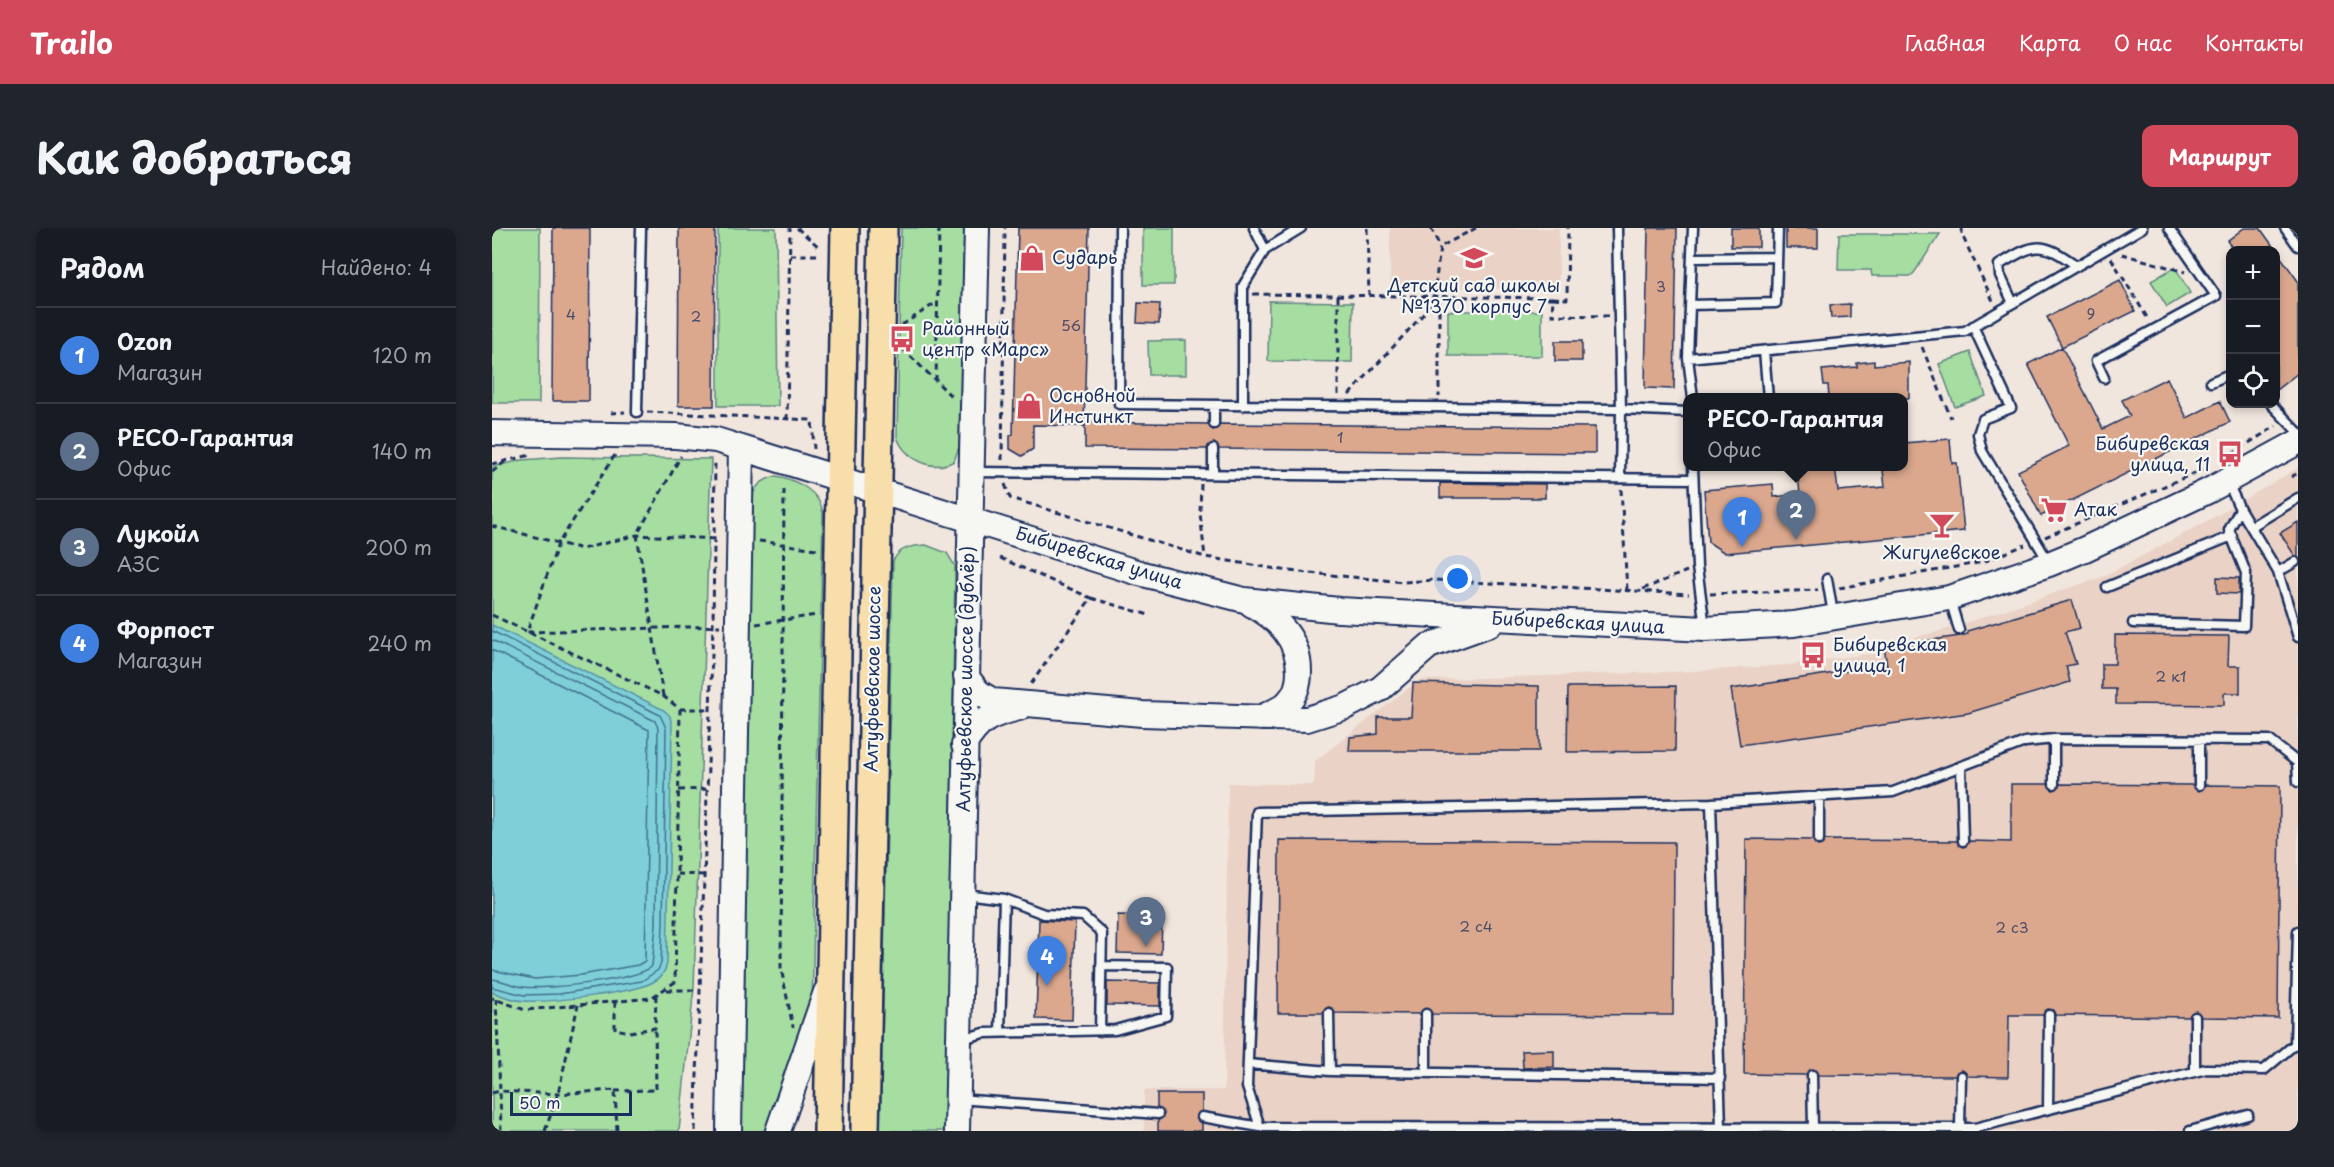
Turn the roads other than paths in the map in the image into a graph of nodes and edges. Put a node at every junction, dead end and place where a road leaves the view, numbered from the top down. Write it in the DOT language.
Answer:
graph roads {
  1 [pos="641,228"];
  2 [pos="845,228"];
  3 [pos="883,228"];
  4 [pos="977,228"];
  5 [pos="1120,228"];
  6 [pos="1254,228"];
  7 [pos="1302,228"];
  8 [pos="1617,228"];
  9 [pos="1693,228"];
  10 [pos="1778,228"];
  11 [pos="2142,228"];
  12 [pos="2169,228"];
  13 [pos="2285,228"];
  14 [pos="2298,246"];
  15 [pos="1265,250"];
  16 [pos="1777,257"];
  17 [pos="1692,258"];
  18 [pos="2077,266"];
  19 [pos="2013,303"];
  20 [pos="1690,305"];
  21 [pos="1973,326"];
  22 [pos="1764,351"];
  23 [pos="1688,358"];
  24 [pos="2226,376"];
  25 [pos="2104,378"];
  26 [pos="2211,382"];
  27 [pos="1692,393"];
  28 [pos="1768,393"];
  29 [pos="1214,405"];
  30 [pos="1243,405"];
  31 [pos="2275,408"];
  32 [pos="1621,409"];
  33 [pos="637,412"];
  34 [pos="1683,412"];
  35 [pos="1214,424"];
  36 [pos="2298,432"];
  37 [pos="492,433"];
  38 [pos="492,439"];
  39 [pos="2298,442"];
  40 [pos="538,444"];
  41 [pos="741,448"];
  42 [pos="1213,449"];
  43 [pos="1693,471"];
  44 [pos="971,472"];
  45 [pos="1213,474"];
  46 [pos="2217,474"];
  47 [pos="840,478"];
  48 [pos="1620,478"];
  49 [pos="1693,479"];
  50 [pos="877,490"];
  51 [pos="2298,498"];
  52 [pos="2240,509"];
  53 [pos="969,518"];
  54 [pos="2252,526"];
  55 [pos="2232,536"];
  56 [pos="2295,562"];
  57 [pos="2049,564"];
  58 [pos="2278,572"];
  59 [pos="1827,579"];
  60 [pos="2107,587"];
  61 [pos="1949,598"];
  62 [pos="1244,600"];
  63 [pos="1834,618"];
  64 [pos="1501,620"];
  65 [pos="2133,623"];
  66 [pos="1705,629"];
  67 [pos="1959,630"];
  68 [pos="2298,637"];
  69 [pos="966,676"];
  70 [pos="1029,695"];
  71 [pos="1258,719"];
  72 [pos="2054,739"];
  73 [pos="2199,740"];
  74 [pos="964,745"];
  75 [pos="1961,766"];
  76 [pos="2298,782"];
  77 [pos="2054,784"];
  78 [pos="2199,785"];
  79 [pos="1819,796"];
  80 [pos="1711,803"];
  81 [pos="1819,840"];
  82 [pos="1962,841"];
  83 [pos="961,893"];
  84 [pos="1004,898"];
  85 [pos="2298,931"];
  86 [pos="831,963"];
  87 [pos="1101,966"];
  88 [pos="1329,1013"];
  89 [pos="1426,1014"];
  90 [pos="2049,1015"];
  91 [pos="2195,1017"];
  92 [pos="1100,1030"];
  93 [pos="1000,1032"];
  94 [pos="959,1040"];
  95 [pos="1248,1064"];
  96 [pos="1330,1071"];
  97 [pos="2195,1071"];
  98 [pos="1426,1073"];
  99 [pos="1812,1075"];
  100 [pos="1961,1076"];
  101 [pos="1720,1078"];
  102 [pos="958,1099"];
  103 [pos="2048,1109"];
  104 [pos="1158,1114"];
  105 [pos="2248,1115"];
  106 [pos="1202,1117"];
  107 [pos="1260,1127"];
  108 [pos="1721,1128"];
  109 [pos="1813,1128"];
  110 [pos="1960,1128"];
  111 [pos="779,1129"];
  112 [pos="1548,1129"];
  113 [pos="1777,1129"];
  114 [pos="729,1131"];
  115 [pos="828,1131"];
  116 [pos="865,1131"];
  117 [pos="957,1131"];
  118 [pos="2190,1131"];
  1 -- 33 [label="lane"];
  2 -- 47 [label="main road, Алтуфьевское шоссе"];
  3 -- 50 [label="main road, Алтуфьевское шоссе"];
  4 -- 44 [label="main road, Алтуфьевское шоссе (дублёр)"];
  5 -- 29 [label="lane"];
  6 -- 15 [label="lane"];
  7 -- 15 [label="lane"];
  8 -- 32 [label="lane"];
  9 -- 17 [label="lane"];
  10 -- 16 [label="lane"];
  11 -- 18 [label="lane"];
  12 -- 25 [label="lane"];
  13 -- 14 [label="lane"];
  15 -- 30 [label="lane"];
  16 -- 17 [label="lane"];
  16 -- 20 [label="lane"];
  17 -- 20 [label="lane"];
  18 -- 19 [label="lane"];
  18 -- 19 [label="lane"];
  19 -- 21 [label="lane"];
  20 -- 23 [label="lane"];
  21 -- 22 [label="lane"];
  21 -- 57 [label="lane"];
  22 -- 23 [label="lane"];
  22 -- 28 [label="lane"];
  23 -- 27 [label="lane"];
  24 -- 26 [label="lane"];
  29 -- 30 [label="lane"];
  29 -- 35 [label="lane"];
  30 -- 32 [label="lane"];
  31 -- 36 [label="lane"];
  32 -- 34 [label="lane"];
  32 -- 48 [label="lane"];
  37 -- 40 [label="main road"];
  38 -- 40 [label="main road"];
  39 -- 46 [label="main road, Бибиревская улица"];
  40 -- 41 [label="main road, Бибиревская улица"];
  41 -- 47 [label="main road, Бибиревская улица"];
  41 -- 114 [label="main road"];
  42 -- 45 [label="lane"];
  43 -- 49 [label="lane"];
  44 -- 45 [label="lane"];
  44 -- 53 [label="main road, Алтуфьевское шоссе (дублёр)"];
  45 -- 48 [label="lane"];
  46 -- 52 [label="lane"];
  46 -- 57 [label="main road, Бибиревская улица"];
  47 -- 50 [label="main road, Бибиревская улица"];
  47 -- 86 [label="main road, Алтуфьевское шоссе"];
  48 -- 49 [label="lane"];
  49 -- 66 [label="lane"];
  50 -- 53 [label="main road, Бибиревская улица"];
  50 -- 116 [label="main road, Алтуфьевское шоссе"];
  51 -- 54 [label="lane"];
  52 -- 54 [label="lane"];
  52 -- 55 [label="lane"];
  53 -- 62 [label="main road, Бибиревская улица"];
  53 -- 69 [label="main road, Алтуфьевское шоссе (дублёр)"];
  54 -- 58 [label="lane"];
  55 -- 60 [label="lane"];
  55 -- 65 [label="lane"];
  56 -- 58 [label="lane"];
  57 -- 61 [label="main road, Бибиревская улица"];
  58 -- 68 [label="lane"];
  59 -- 63 [label="lane"];
  61 -- 63 [label="main road, Бибиревская улица"];
  61 -- 67 [label="lane"];
  62 -- 64 [label="main road, Бибиревская улица"];
  62 -- 71 [label="main road"];
  63 -- 66 [label="main road, Бибиревская улица"];
  64 -- 66 [label="main road, Бибиревская улица"];
  64 -- 71 [label="main road"];
  69 -- 70 [label="main road"];
  69 -- 74 [label="main road, Алтуфьевское шоссе (дублёр)"];
  70 -- 71 [label="main road"];
  70 -- 74 [label="main road"];
  72 -- 73 [label="lane"];
  72 -- 75 [label="lane"];
  72 -- 77 [label="lane"];
  73 -- 76 [label="lane"];
  73 -- 78 [label="lane"];
  74 -- 83 [label="main road, Алтуфьевское шоссе (дублёр)"];
  75 -- 79 [label="lane"];
  75 -- 82 [label="lane"];
  79 -- 80 [label="lane"];
  79 -- 81 [label="lane"];
  80 -- 95 [label="lane"];
  80 -- 101 [label="lane"];
  83 -- 84 [label="lane"];
  83 -- 94 [label="main road, Алтуфьевское шоссе (дублёр)"];
  84 -- 87 [label="lane"];
  84 -- 93 [label="lane"];
  85 -- 97 [label="lane"];
  86 -- 111 [label="main road"];
  86 -- 115 [label="main road, Алтуфьевское шоссе"];
  87 -- 92 [label="lane"];
  87 -- 92 [label="lane"];
  88 -- 96 [label="lane"];
  89 -- 98 [label="lane"];
  90 -- 103 [label="lane"];
  91 -- 97 [label="lane"];
  92 -- 93 [label="lane"];
  93 -- 94 [label="lane"];
  94 -- 102 [label="main road, Алтуфьевское шоссе (дублёр)"];
  95 -- 96 [label="lane"];
  95 -- 107 [label="lane"];
  96 -- 98 [label="lane"];
  97 -- 103 [label="lane"];
  98 -- 101 [label="lane"];
  99 -- 109 [label="lane"];
  100 -- 110 [label="lane"];
  101 -- 108 [label="lane"];
  102 -- 104 [label="lane"];
  102 -- 117 [label="main road, Алтуфьевское шоссе (дублёр)"];
  103 -- 110 [label="lane"];
  105 -- 118 [label="lane"];
  106 -- 107 [label="lane"];
  107 -- 112 [label="lane"];
  108 -- 112 [label="lane"];
  108 -- 113 [label="lane"];
  109 -- 110 [label="lane"];
  109 -- 113 [label="lane"];
}
